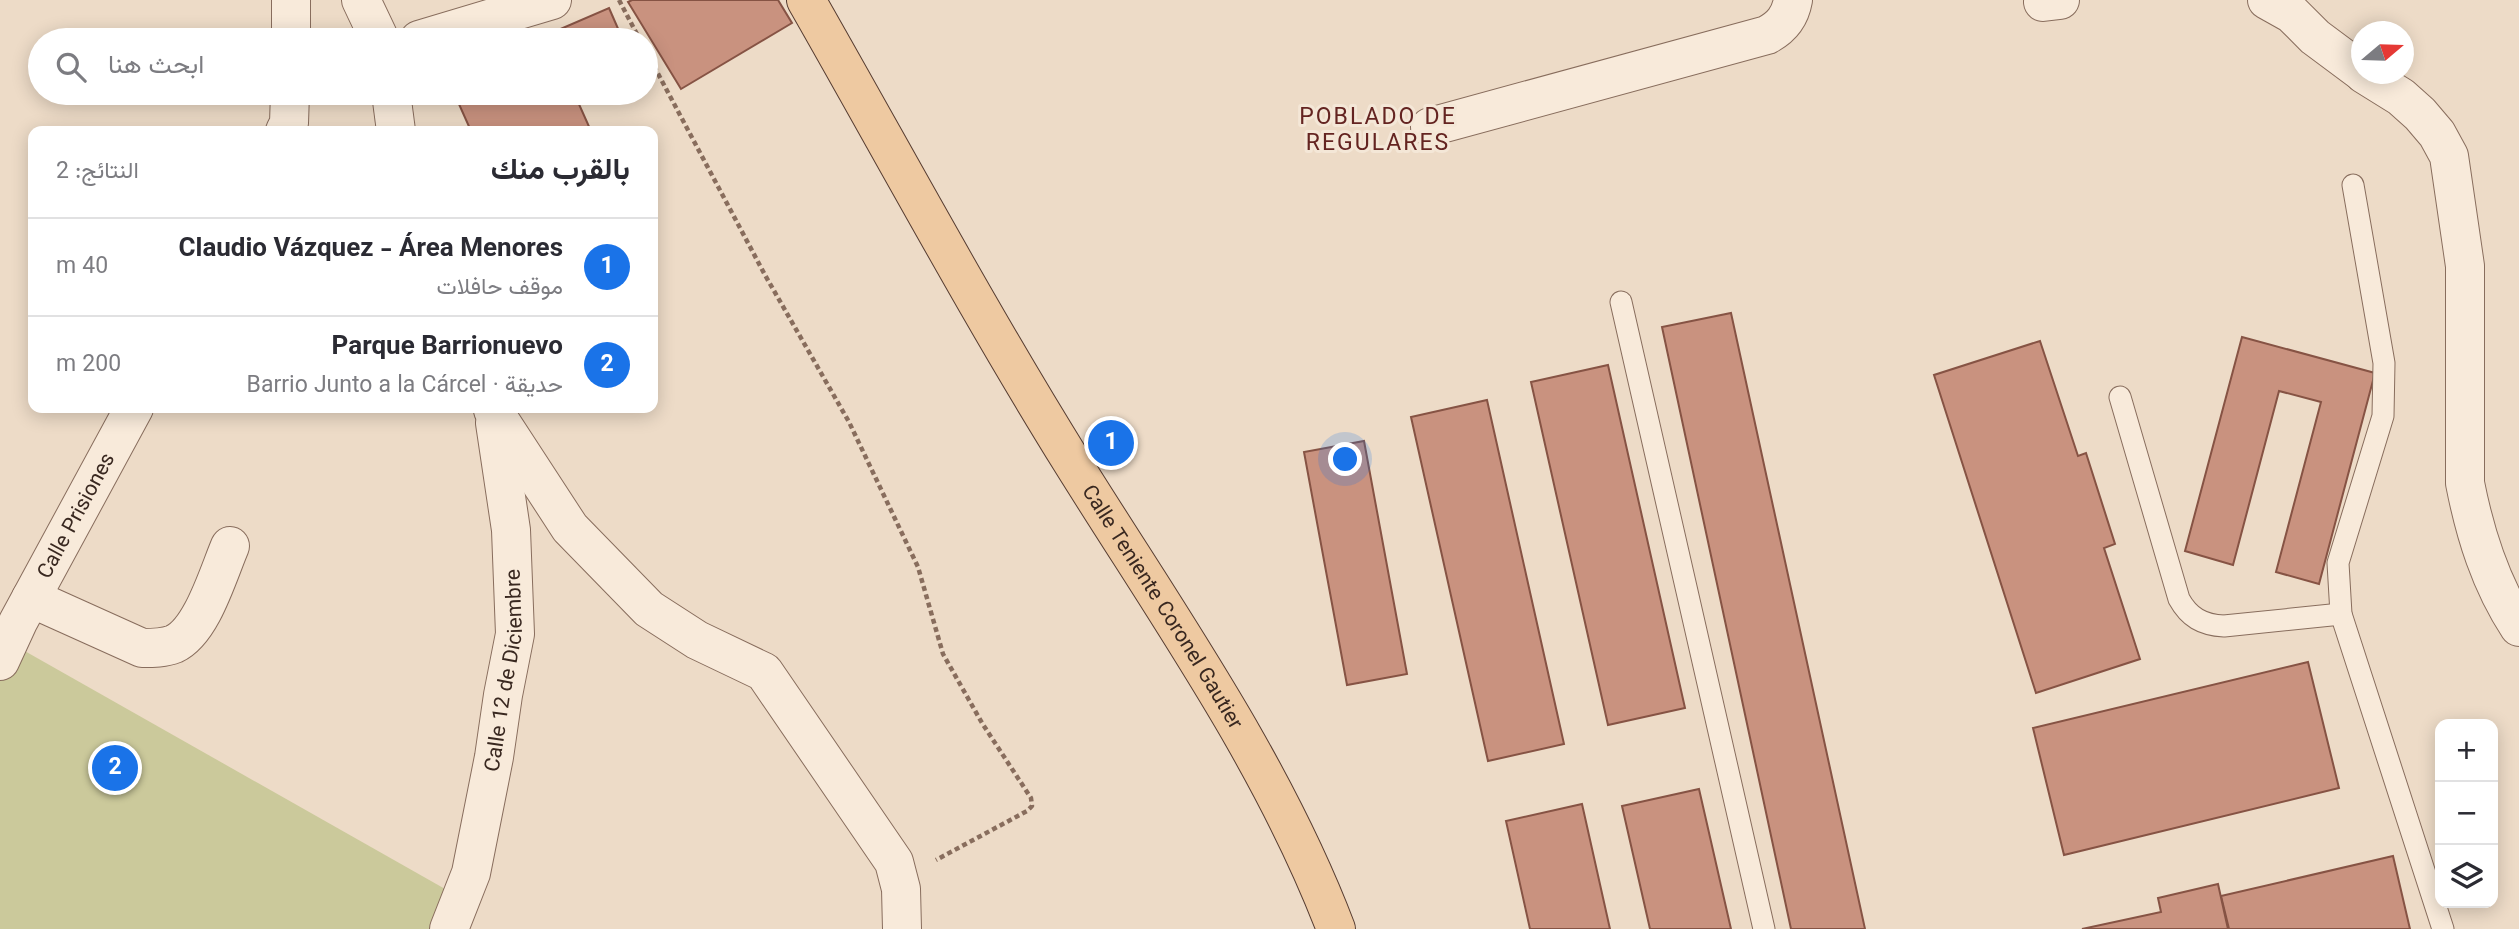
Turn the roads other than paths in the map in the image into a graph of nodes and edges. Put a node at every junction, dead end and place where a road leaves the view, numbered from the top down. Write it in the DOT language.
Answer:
graph roads {
  1 [pos="291,0"];
  2 [pos="361,0"];
  3 [pos="552,0"];
  4 [pos="807,0"];
  5 [pos="1793,0"];
  6 [pos="2267,0"];
  7 [pos="291,28"];
  8 [pos="376,28"];
  9 [pos="459,28"];
  10 [pos="2351,64"];
  11 [pos="2380,84"];
  12 [pos="290,105"];
  13 [pos="393,105"];
  14 [pos="288,126"];
  15 [pos="395,126"];
  16 [pos="1430,127"];
  17 [pos="2353,186"];
  18 [pos="1621,302"];
  19 [pos="2120,397"];
  20 [pos="131,413"];
  21 [pos="493,413"];
  22 [pos="495,413"];
  23 [pos="230,546"];
  24 [pos="16,611"];
  25 [pos="2341,614"];
  26 [pos="2519,627"];
  27 [pos="0,661"];
  28 [pos="449,929"];
  29 [pos="902,929"];
  30 [pos="1336,929"];
  31 [pos="1764,929"];
  32 [pos="2443,929"];
  1 -- 7 [label="street"];
  2 -- 8 [label="street"];
  3 -- 9 [label="street"];
  4 -- 30 [label="main road, Calle Teniente Coronel Gautier"];
  5 -- 16 [label="street"];
  6 -- 10 [label="street"];
  11 -- 26 [label="street"];
  12 -- 14 [label="street"];
  13 -- 15 [label="street"];
  17 -- 25 [label="lane"];
  18 -- 31 [label="lane"];
  19 -- 25 [label="lane"];
  20 -- 24 [label="street, Calle Prisiones"];
  21 -- 28 [label="street, Calle 12 de Diciembre"];
  22 -- 29 [label="street"];
  23 -- 24 [label="street"];
  24 -- 27 [label="street, Calle Prisiones"];
  25 -- 32 [label="lane"];
}
